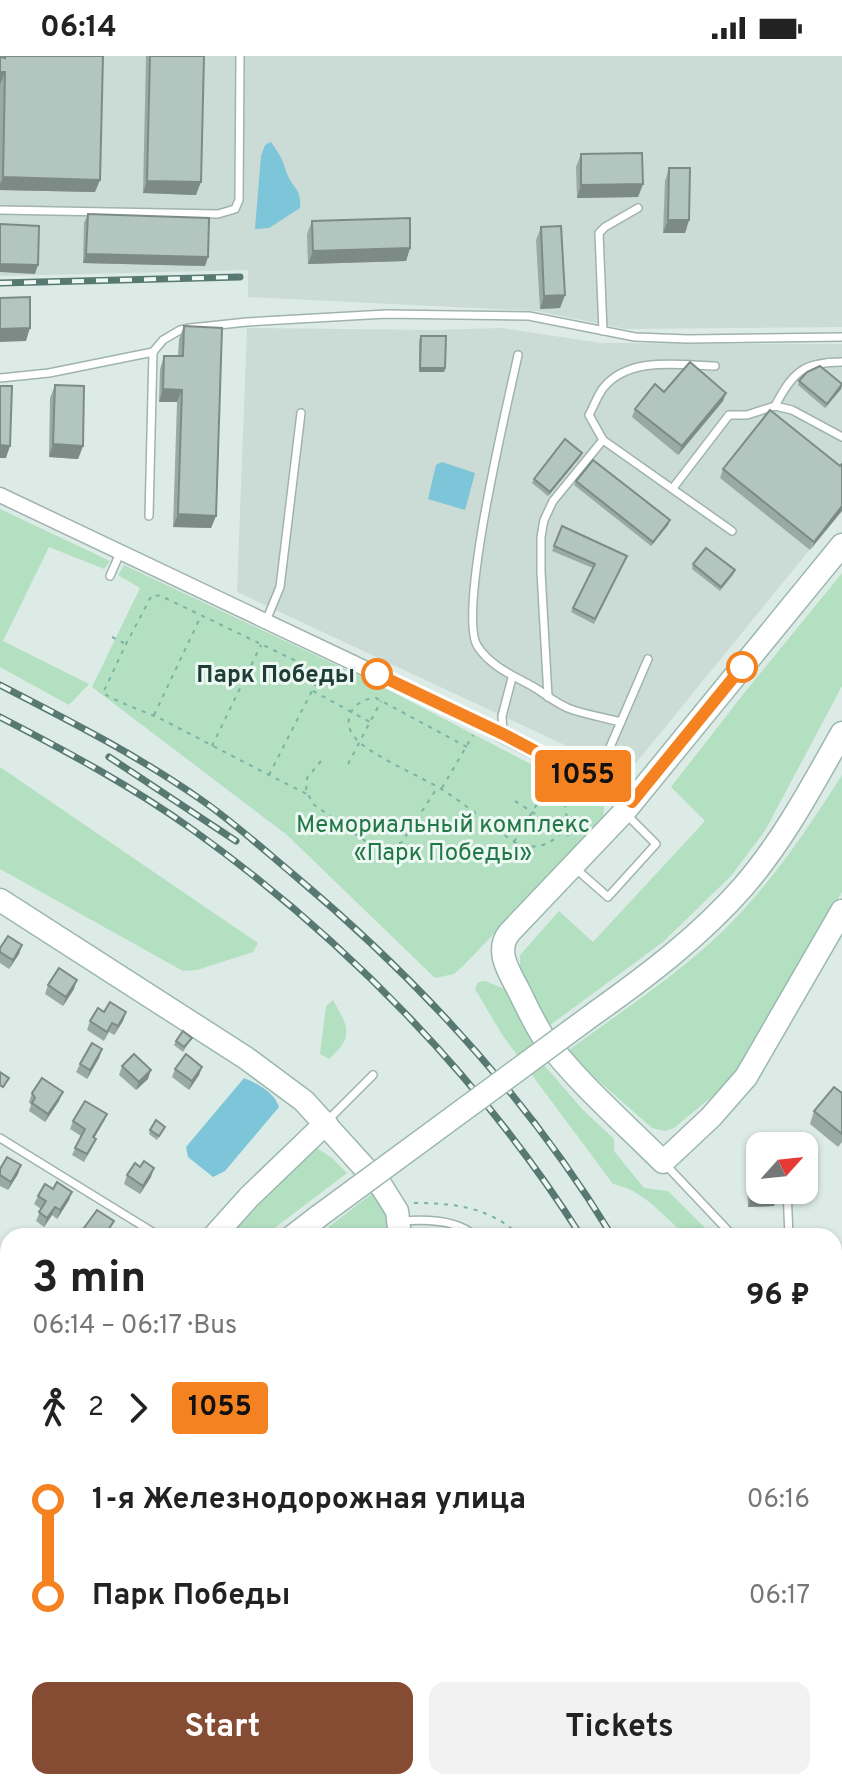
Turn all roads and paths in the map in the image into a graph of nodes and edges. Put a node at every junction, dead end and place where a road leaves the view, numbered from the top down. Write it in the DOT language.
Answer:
graph roads {
  1 [pos="240,56"];
  2 [pos="638,208"];
  3 [pos="0,210"];
  4 [pos="603,331"];
  5 [pos="842,337"];
  6 [pos="153,352"];
  7 [pos="518,355"];
  8 [pos="842,362"];
  9 [pos="715,366"];
  10 [pos="0,378"];
  11 [pos="775,406"];
  12 [pos="301,413"];
  13 [pos="842,437"];
  14 [pos="603,440"];
  15 [pos="673,488"];
  16 [pos="0,495"];
  17 [pos="149,516"];
  18 [pos="732,531"];
  19 [pos="842,545"];
  20 [pos="120,553"];
  21 [pos="110,576"];
  22 [pos="201,615"];
  23 [pos="266,621"];
  24 [pos="112,637"];
  25 [pos="126,644"];
  26 [pos="261,644"];
  27 [pos="648,659"];
  28 [pos="512,678"];
  29 [pos="312,691"];
  30 [pos="548,698"];
  31 [pos="381,701"];
  32 [pos="350,711"];
  33 [pos="154,716"];
  34 [pos="370,722"];
  35 [pos="621,722"];
  36 [pos="480,723"];
  37 [pos="842,733"];
  38 [pos="503,734"];
  39 [pos="360,743"];
  40 [pos="212,746"];
  41 [pos="467,747"];
  42 [pos="321,761"];
  43 [pos="348,764"];
  44 [pos="561,765"];
  45 [pos="269,775"];
  46 [pos="595,782"];
  47 [pos="550,783"];
  48 [pos="439,788"];
  49 [pos="307,794"];
  50 [pos="515,801"];
  51 [pos="628,807"];
  52 [pos="532,813"];
  53 [pos="561,831"];
  54 [pos="573,839"];
  55 [pos="514,842"];
  56 [pos="574,867"];
  57 [pos="0,900"];
  58 [pos="842,911"];
  59 [pos="373,1075"];
  60 [pos="326,1123"];
  61 [pos="0,1138"];
  62 [pos="663,1162"];
  63 [pos="788,1204"];
  64 [pos="402,1220"];
  65 [pos="146,1228"];
  66 [pos="221,1228"];
  67 [pos="303,1228"];
  68 [pos="467,1228"];
  69 [pos="512,1228"];
  70 [pos="725,1228"];
  71 [pos="789,1228"];
  1 -- 3 [label="lane"];
  2 -- 4 [label="lane"];
  4 -- 5 [label="lane"];
  4 -- 6 [label="lane"];
  6 -- 10 [label="lane"];
  6 -- 17 [label="lane"];
  7 -- 28 [label="lane"];
  8 -- 11 [label="lane"];
  9 -- 14 [label="lane"];
  11 -- 13 [label="lane"];
  11 -- 15 [label="lane"];
  12 -- 23 [label="lane"];
  14 -- 15 [label="lane"];
  14 -- 30 [label="lane"];
  15 -- 18 [label="lane"];
  16 -- 20 [label="street"];
  19 -- 51 [label="street"];
  20 -- 21 [label="lane"];
  20 -- 23 [label="street"];
  22 -- 25 [label="path"];
  22 -- 26 [label="path"];
  22 -- 33 [label="path"];
  23 -- 36 [label="street"];
  24 -- 25 [label="path"];
  25 -- 33 [label="path"];
  26 -- 29 [label="path"];
  26 -- 40 [label="path"];
  27 -- 35 [label="lane"];
  28 -- 30 [label="lane"];
  28 -- 38 [label="lane"];
  29 -- 32 [label="path"];
  29 -- 45 [label="path"];
  30 -- 35 [label="lane"];
  31 -- 32 [label="path"];
  31 -- 34 [label="path"];
  31 -- 41 [label="path"];
  32 -- 34 [label="path"];
  32 -- 39 [label="path"];
  33 -- 40 [label="path"];
  34 -- 39 [label="path"];
  35 -- 46 [label="lane"];
  36 -- 38 [label="street"];
  36 -- 41 [label="path"];
  37 -- 67 [label="street, bridge"];
  38 -- 44 [label="street"];
  39 -- 43 [label="path"];
  39 -- 48 [label="path"];
  40 -- 45 [label="path"];
  41 -- 48 [label="path"];
  42 -- 49 [label="path"];
  44 -- 46 [label="street"];
  44 -- 47 [label="path"];
  45 -- 49 [label="path"];
  46 -- 51 [label="street"];
  47 -- 52 [label="path"];
  47 -- 53 [label="path"];
  48 -- 49 [label="path"];
  48 -- 55 [label="path"];
  50 -- 52 [label="path"];
  51 -- 56 [label="street"];
  51 -- 56 [label="lane"];
  52 -- 53 [label="path"];
  52 -- 55 [label="path"];
  53 -- 54 [label="path"];
  53 -- 55 [label="path"];
  56 -- 62 [label="street"];
  57 -- 60 [label="street"];
  58 -- 62 [label="street"];
  59 -- 60 [label="lane"];
  60 -- 64 [label="street"];
  60 -- 66 [label="street"];
  61 -- 65 [label="lane"];
  62 -- 70 [label="lane"];
  63 -- 71 [label="lane"];
  64 -- 68 [label="lane"];
  64 -- 69 [label="path"];
}
